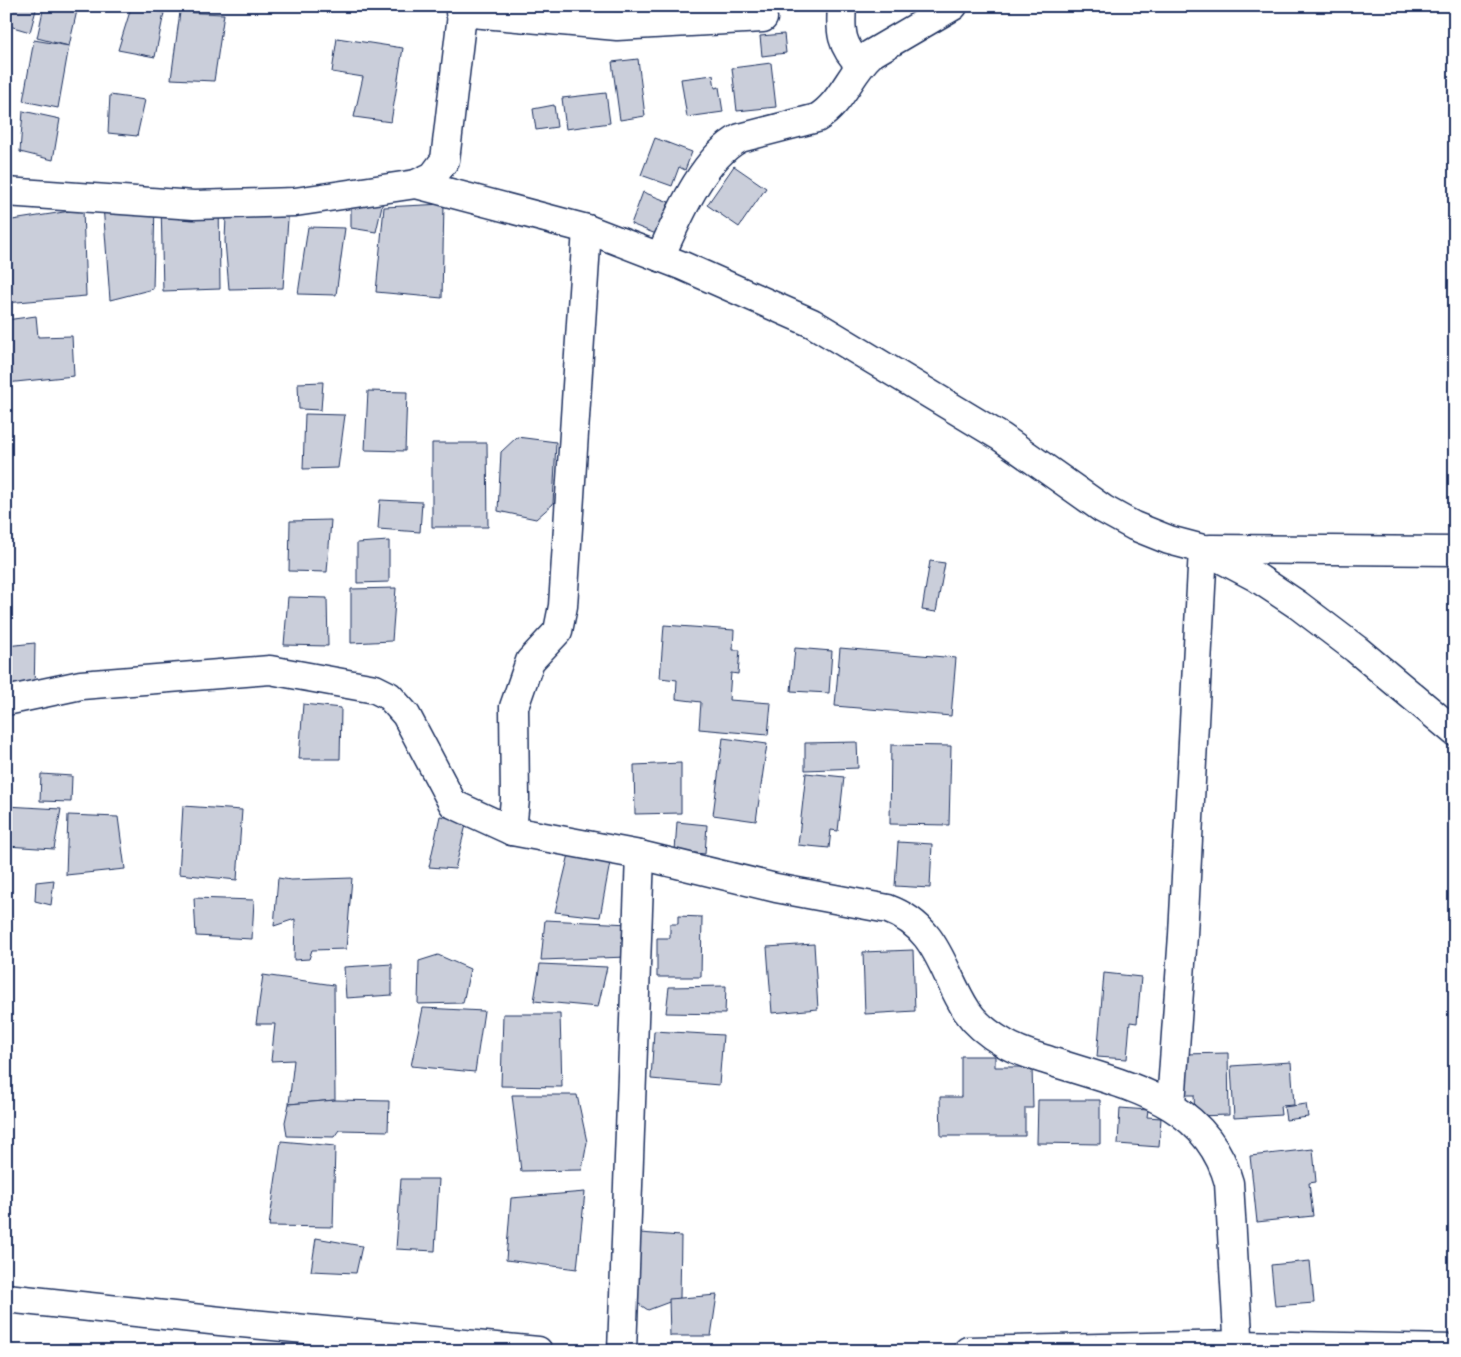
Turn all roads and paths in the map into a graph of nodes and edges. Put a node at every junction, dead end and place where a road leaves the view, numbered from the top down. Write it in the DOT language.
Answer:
graph roads {
  1 [pos="842,6"];
  2 [pos="953,6"];
  3 [pos="462,9"];
  4 [pos="763,18"];
  5 [pos="860,64"];
  6 [pos="416,184"];
  7 [pos="6,192"];
  8 [pos="587,230"];
  9 [pos="660,257"];
  10 [pos="1203,549"];
  11 [pos="1455,551"];
  12 [pos="6,701"];
  13 [pos="1455,732"];
  14 [pos="512,831"];
  15 [pos="640,855"];
  16 [pos="1171,1104"];
  17 [pos="6,1298"];
  18 [pos="1238,1348"];
  19 [pos="1455,1349"];
  20 [pos="538,1351"];
  21 [pos="622,1351"];
  22 [pos="968,1351"];
  1 -- 5 [label="street"];
  2 -- 5 [label="street"];
  3 -- 4 [label="street"];
  3 -- 6 [label="street"];
  5 -- 9 [label="street"];
  6 -- 7 [label="street"];
  6 -- 8 [label="street"];
  8 -- 9 [label="street"];
  8 -- 14 [label="street"];
  9 -- 10 [label="street"];
  10 -- 11 [label="street"];
  10 -- 13 [label="street"];
  10 -- 16 [label="street"];
  12 -- 14 [label="street"];
  14 -- 15 [label="street"];
  15 -- 16 [label="street"];
  15 -- 21 [label="street"];
  16 -- 18 [label="street"];
  17 -- 20 [label="street"];
  18 -- 19 [label="street"];
  18 -- 22 [label="street"];
}
